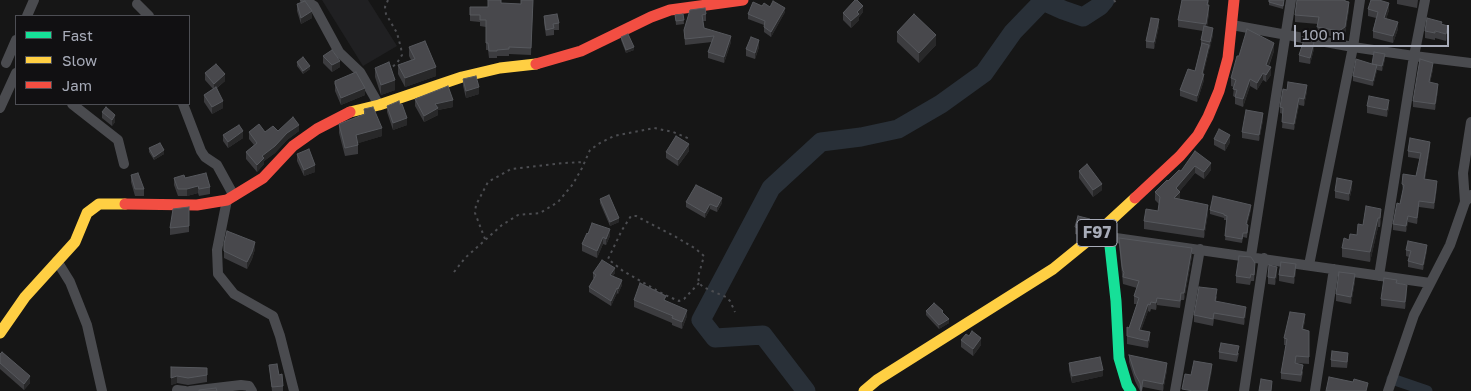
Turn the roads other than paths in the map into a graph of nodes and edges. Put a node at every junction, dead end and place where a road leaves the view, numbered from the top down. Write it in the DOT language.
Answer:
graph roads {
  1 [pos="34,0"];
  2 [pos="305,0"];
  3 [pos="744,0"];
  4 [pos="1234,0"];
  5 [pos="1292,0"];
  6 [pos="1360,0"];
  7 [pos="1425,0"];
  8 [pos="138,4"];
  9 [pos="27,15"];
  10 [pos="148,15"];
  11 [pos="1232,25"];
  12 [pos="1285,35"];
  13 [pos="15,42"];
  14 [pos="1353,47"];
  15 [pos="1414,56"];
  16 [pos="3,62"];
  17 [pos="1471,62"];
  18 [pos="15,68"];
  19 [pos="15,75"];
  20 [pos="73,105"];
  21 [pos="183,105"];
  22 [pos="379,105"];
  23 [pos="0,108"];
  24 [pos="1471,122"];
  25 [pos="124,164"];
  26 [pos="230,198"];
  27 [pos="1468,198"];
  28 [pos="1096,234"];
  29 [pos="1108,236"];
  30 [pos="1200,249"];
  31 [pos="1251,256"];
  32 [pos="1264,258"];
  33 [pos="57,261"];
  34 [pos="1309,265"];
  35 [pos="1334,269"];
  36 [pos="1379,276"];
  37 [pos="1430,283"];
  38 [pos="0,333"];
  39 [pos="102,391"];
  40 [pos="190,391"];
  41 [pos="252,391"];
  42 [pos="294,391"];
  43 [pos="864,391"];
  44 [pos="1131,391"];
  45 [pos="1175,391"];
  46 [pos="1244,391"];
  47 [pos="1315,391"];
  48 [pos="1388,391"];
  1 -- 9 [label="street"];
  2 -- 22 [label="street"];
  3 -- 22 [label="street"];
  4 -- 11 [label="street, F97"];
  5 -- 12 [label="street"];
  6 -- 14 [label="street"];
  7 -- 15 [label="street"];
  8 -- 10 [label="street"];
  11 -- 12 [label="street"];
  11 -- 28 [label="street, F97"];
  12 -- 14 [label="street"];
  12 -- 31 [label="street"];
  13 -- 16 [label="street"];
  14 -- 15 [label="street"];
  14 -- 34 [label="street"];
  15 -- 17 [label="street"];
  15 -- 36 [label="street"];
  16 -- 18 [label="street"];
  19 -- 23 [label="street"];
  20 -- 25 [label="street"];
  21 -- 26 [label="street"];
  22 -- 26 [label="street"];
  24 -- 27 [label="street"];
  26 -- 33 [label="street"];
  26 -- 42 [label="street"];
  27 -- 37 [label="street"];
  28 -- 29 [label="street"];
  28 -- 43 [label="street, F97"];
  29 -- 30 [label="street"];
  29 -- 44 [label="street"];
  30 -- 31 [label="street"];
  30 -- 45 [label="street"];
  31 -- 32 [label="street"];
  32 -- 34 [label="street"];
  32 -- 46 [label="street"];
  33 -- 38 [label="street"];
  33 -- 39 [label="street"];
  34 -- 35 [label="street"];
  35 -- 36 [label="street"];
  35 -- 47 [label="street"];
  36 -- 37 [label="street"];
  37 -- 48 [label="street"];
  40 -- 41 [label="street"];
}
